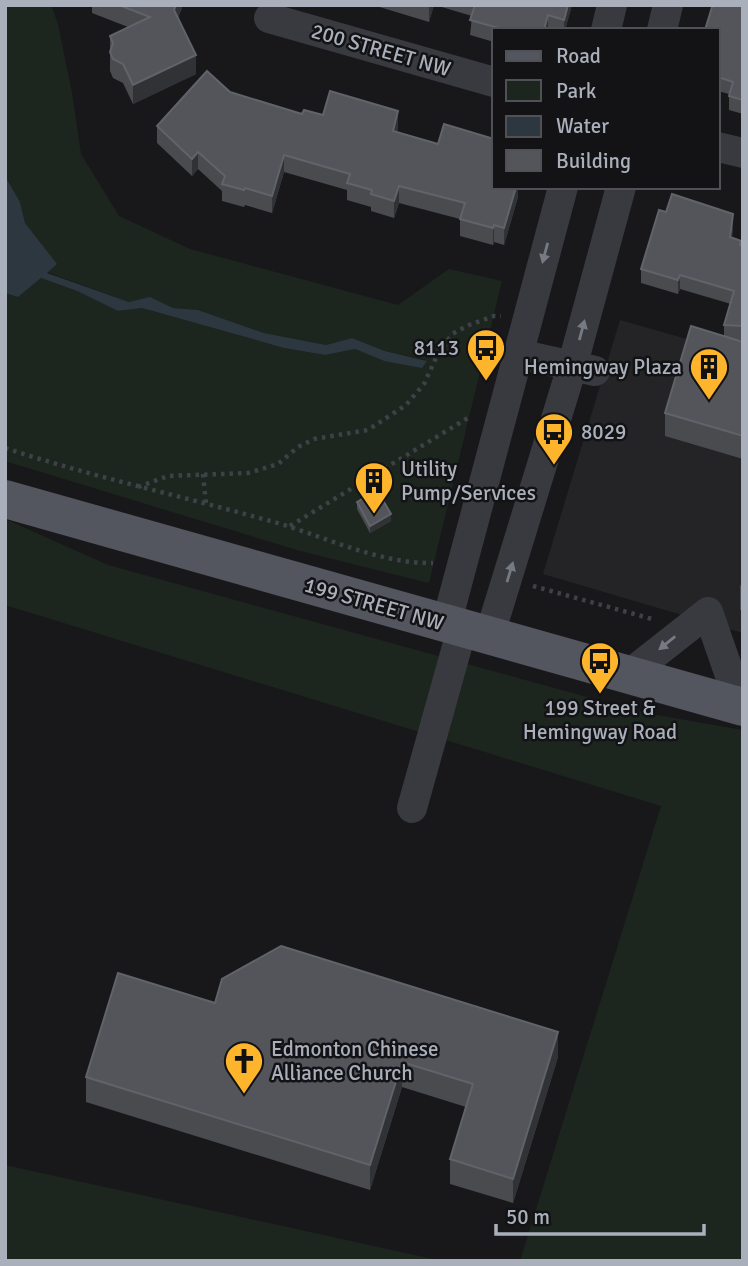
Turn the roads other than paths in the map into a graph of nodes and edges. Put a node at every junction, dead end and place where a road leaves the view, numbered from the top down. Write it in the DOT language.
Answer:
graph roads {
  1 [pos="612,5"];
  2 [pos="668,5"];
  3 [pos="269,18"];
  4 [pos="606,28"];
  5 [pos="662,28"];
  6 [pos="492,81"];
  7 [pos="720,147"];
  8 [pos="743,153"];
  9 [pos="562,189"];
  10 [pos="621,189"];
  11 [pos="519,354"];
  12 [pos="583,369"];
  13 [pos="5,499"];
  14 [pos="466,630"];
  15 [pos="628,675"];
  16 [pos="742,707"];
  17 [pos="412,808"];
  1 -- 4 [label="street"];
  2 -- 5 [label="street"];
  3 -- 6 [label="street, 200 STREET NW"];
  7 -- 8 [label="street"];
  9 -- 11 [label="street, one-way"];
  12 -- 10 [label="street, one-way"];
  11 -- 12 [label="street"];
  11 -- 14 [label="street"];
  14 -- 12 [label="street, one-way"];
  13 -- 14 [label="main road, 199 STREET NW"];
  14 -- 15 [label="main road, 199 STREET NW"];
  14 -- 17 [label="street"];
  15 -- 16 [label="main road, 199 STREET NW"];
  16 -- 15 [label="street, one-way"];
}
